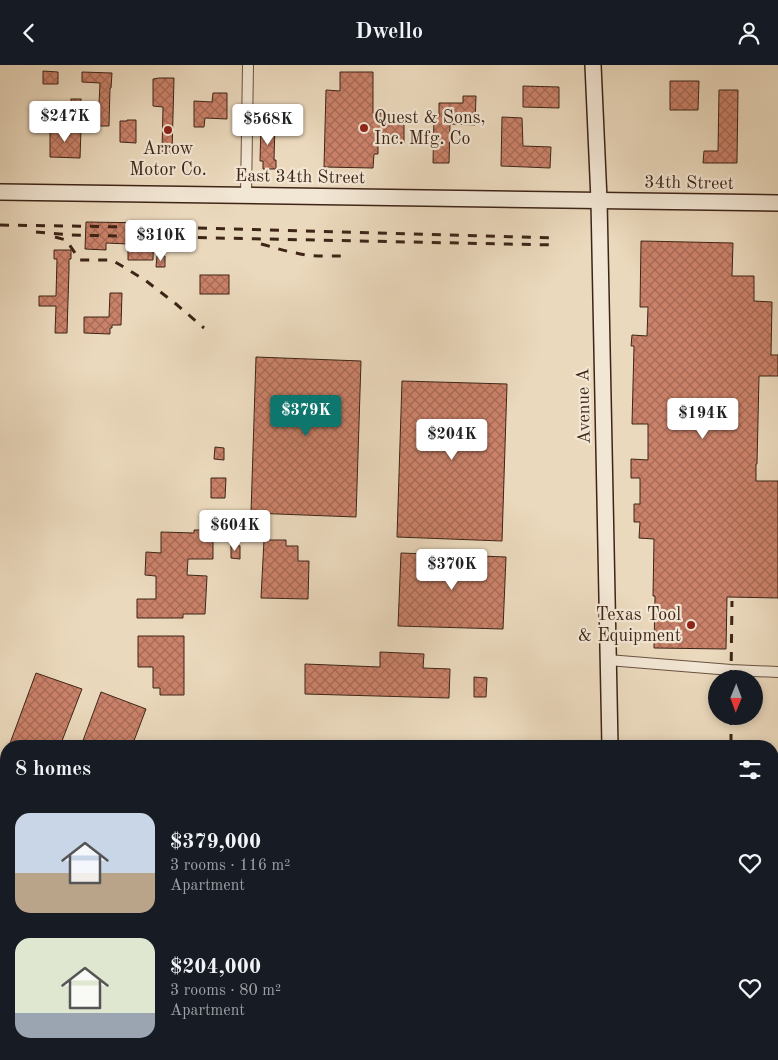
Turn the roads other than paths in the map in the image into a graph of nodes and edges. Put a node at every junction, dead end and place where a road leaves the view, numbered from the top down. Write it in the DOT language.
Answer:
graph roads {
  1 [pos="248,65"];
  2 [pos="593,65"];
  3 [pos="0,192"];
  4 [pos="246,195"];
  5 [pos="599,201"];
  6 [pos="778,203"];
  7 [pos="608,660"];
  8 [pos="778,672"];
  9 [pos="610,740"];
  1 -- 4 [label="street"];
  2 -- 5 [label="main road, Avenue A"];
  3 -- 4 [label="main road, East 34th Street"];
  4 -- 5 [label="main road, East 34th Street"];
  5 -- 6 [label="main road, 34th Street"];
  5 -- 7 [label="main road, Avenue A"];
  7 -- 8 [label="street"];
  7 -- 9 [label="main road, Avenue A"];
}
